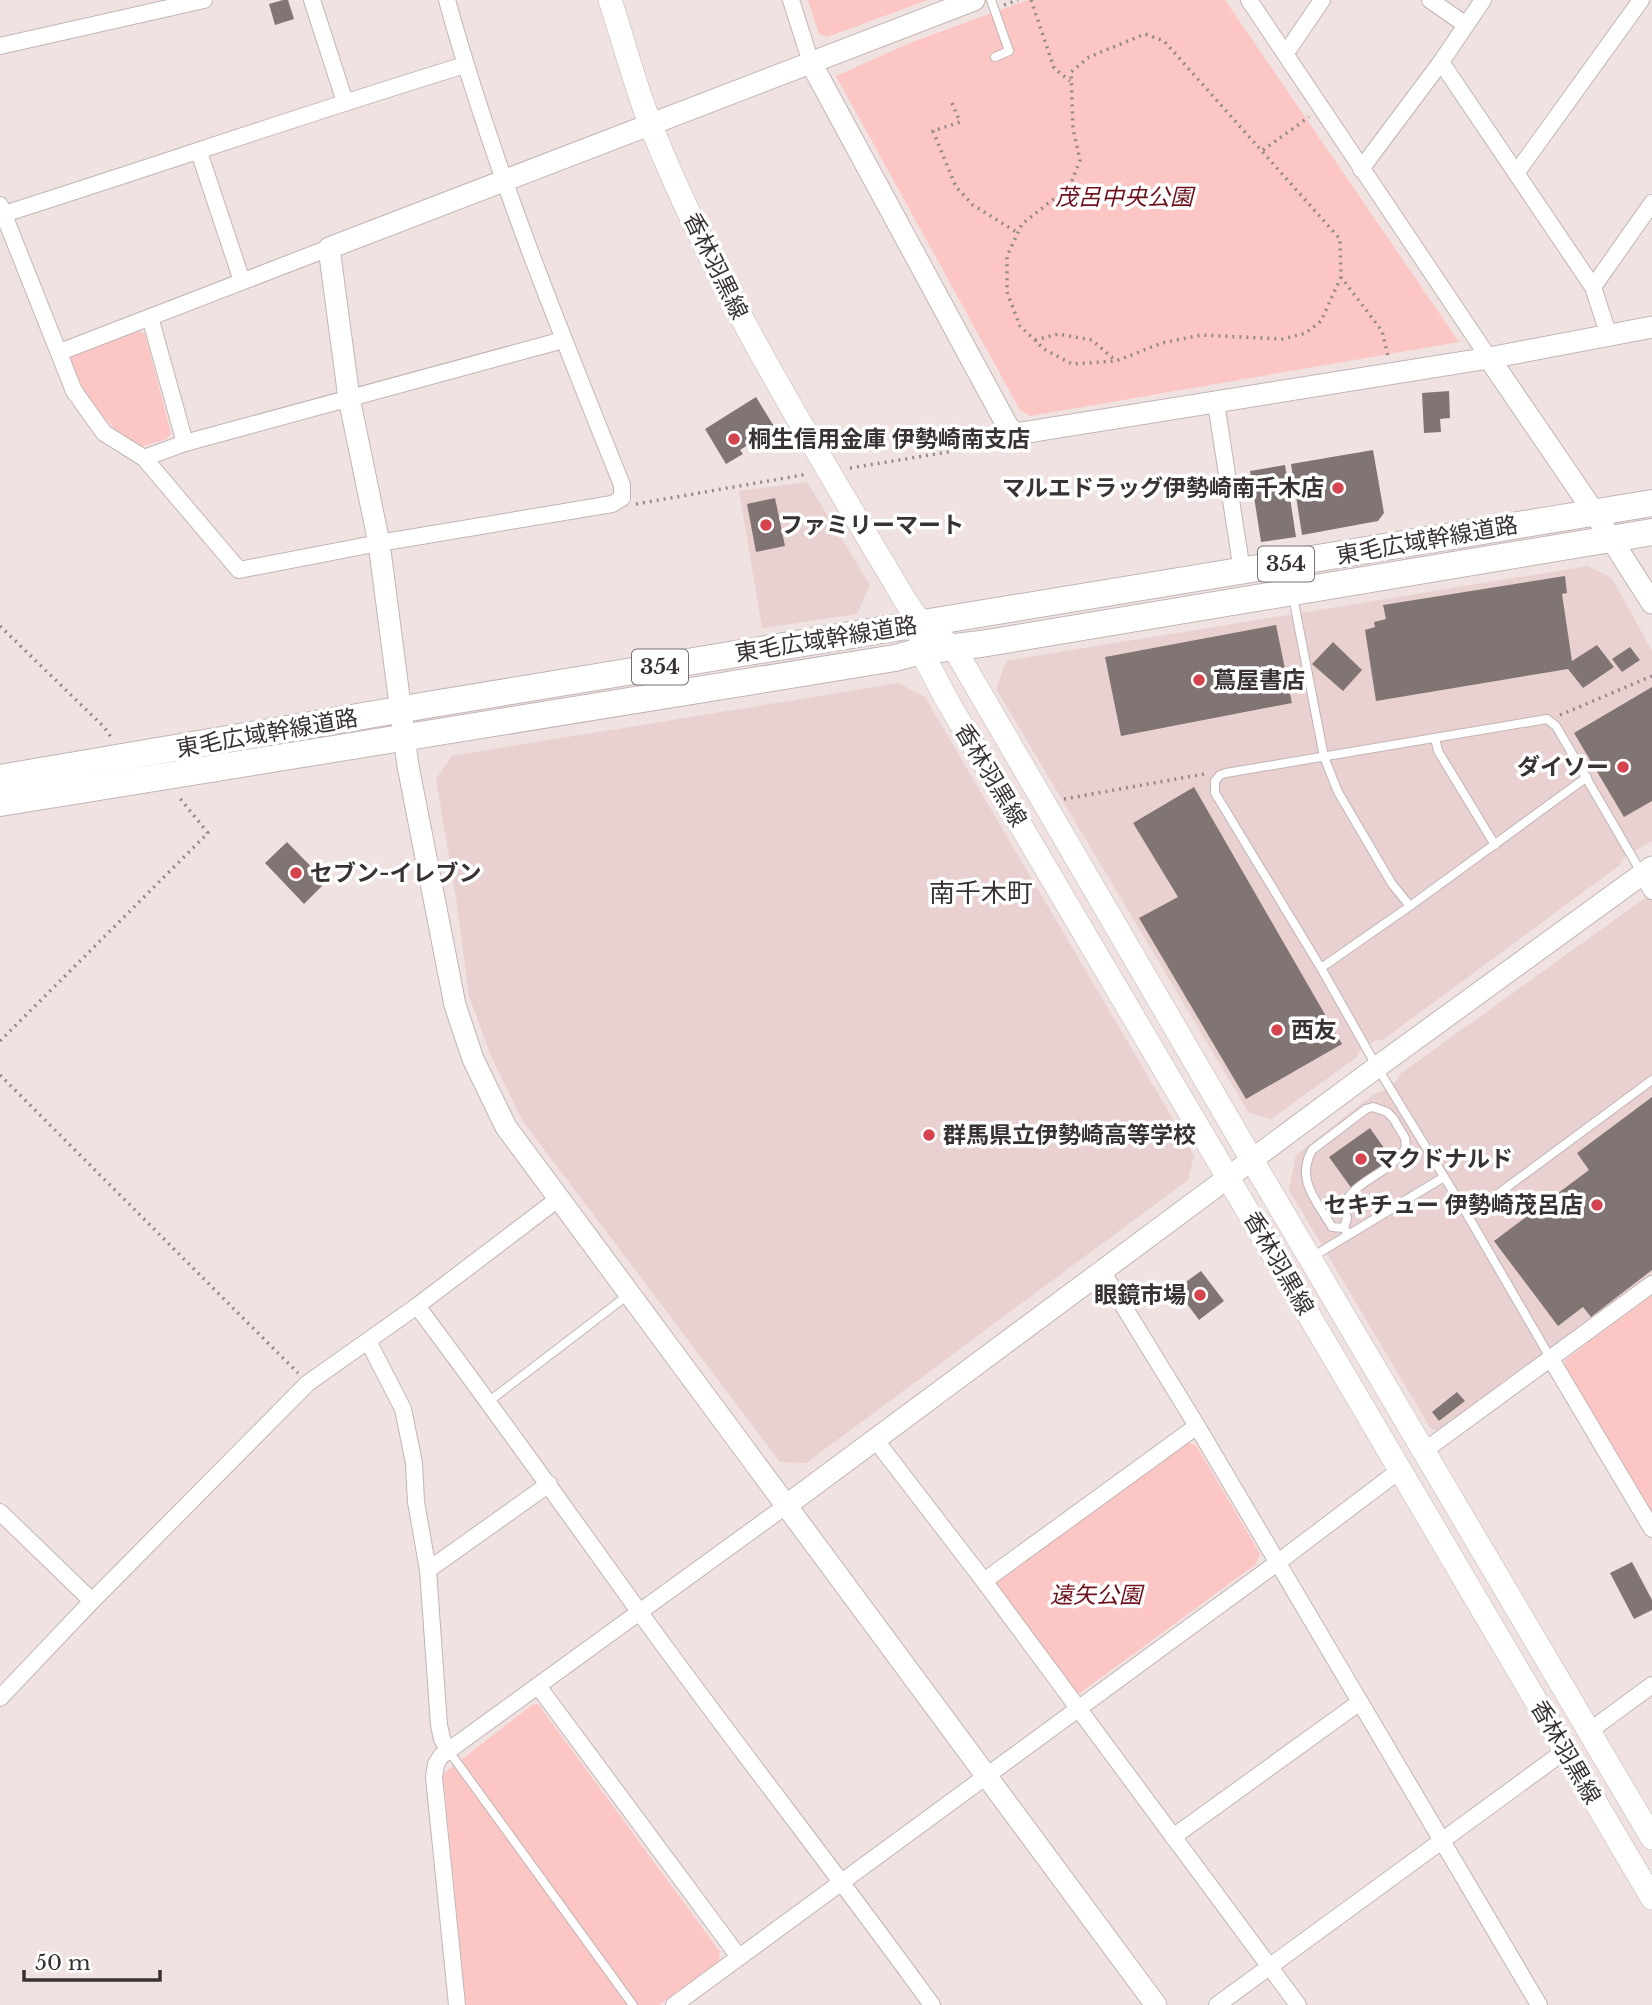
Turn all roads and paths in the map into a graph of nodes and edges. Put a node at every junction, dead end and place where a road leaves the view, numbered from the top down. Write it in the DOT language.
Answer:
graph roads {
  1 [pos="204,0"];
  2 [pos="312,0"];
  3 [pos="447,0"];
  4 [pos="610,0"];
  5 [pos="791,0"];
  6 [pos="974,0"];
  7 [pos="1018,0"];
  8 [pos="1031,0"];
  9 [pos="1249,0"];
  10 [pos="1322,0"];
  11 [pos="1430,0"];
  12 [pos="1483,0"];
  13 [pos="1641,0"];
  14 [pos="992,4"];
  15 [pos="1466,25"];
  16 [pos="0,46"];
  17 [pos="1286,52"];
  18 [pos="995,57"];
  19 [pos="1441,62"];
  20 [pos="811,64"];
  21 [pos="465,65"];
  22 [pos="1070,80"];
  23 [pos="345,102"];
  24 [pos="952,103"];
  25 [pos="1311,116"];
  26 [pos="650,124"];
  27 [pos="1263,150"];
  28 [pos="199,152"];
  29 [pos="1361,169"];
  30 [pos="1517,172"];
  31 [pos="504,180"];
  32 [pos="1652,203"];
  33 [pos="2,209"];
  34 [pos="1018,233"];
  35 [pos="329,248"];
  36 [pos="1341,276"];
  37 [pos="242,281"];
  38 [pos="1593,287"];
  39 [pos="149,317"];
  40 [pos="1652,327"];
  41 [pos="1608,333"];
  42 [pos="564,340"];
  43 [pos="1035,340"];
  44 [pos="60,352"];
  45 [pos="1489,358"];
  46 [pos="1116,361"];
  47 [pos="1389,361"];
  48 [pos="349,398"];
  49 [pos="1216,403"];
  50 [pos="186,443"];
  51 [pos="1003,443"];
  52 [pos="144,458"];
  53 [pos="849,468"];
  54 [pos="810,474"];
  55 [pos="1652,503"];
  56 [pos="633,504"];
  57 [pos="1594,512"];
  58 [pos="1652,531"];
  59 [pos="1612,539"];
  60 [pos="379,543"];
  61 [pos="1242,571"];
  62 [pos="1292,590"];
  63 [pos="1652,603"];
  64 [pos="920,624"];
  65 [pos="0,626"];
  66 [pos="954,648"];
  67 [pos="921,651"];
  68 [pos="1652,676"];
  69 [pos="400,710"];
  70 [pos="1547,719"];
  71 [pos="404,738"];
  72 [pos="1435,738"];
  73 [pos="1324,757"];
  74 [pos="119,758"];
  75 [pos="172,774"];
  76 [pos="1205,774"];
  77 [pos="1587,777"];
  78 [pos="0,778"];
  79 [pos="1058,801"];
  80 [pos="0,803"];
  81 [pos="1496,845"];
  82 [pos="1649,878"];
  83 [pos="1410,906"];
  84 [pos="1321,968"];
  85 [pos="0,1041"];
  86 [pos="1377,1066"];
  87 [pos="0,1075"];
  88 [pos="1652,1080"];
  89 [pos="1252,1160"];
  90 [pos="1228,1177"];
  91 [pos="1444,1177"];
  92 [pos="558,1199"];
  93 [pos="1468,1216"];
  94 [pos="1346,1231"];
  95 [pos="1310,1258"];
  96 [pos="1102,1271"];
  97 [pos="1652,1284"];
  98 [pos="629,1294"];
  99 [pos="417,1306"];
  100 [pos="368,1341"];
  101 [pos="1550,1359"];
  102 [pos="308,1383"];
  103 [pos="488,1402"];
  104 [pos="1197,1426"];
  105 [pos="874,1438"];
  106 [pos="1424,1451"];
  107 [pos="1400,1470"];
  108 [pos="549,1483"];
  109 [pos="787,1505"];
  110 [pos="0,1513"];
  111 [pos="1652,1529"];
  112 [pos="1277,1563"];
  113 [pos="428,1570"];
  114 [pos="984,1581"];
  115 [pos="92,1601"];
  116 [pos="639,1611"];
  117 [pos="1652,1685"];
  118 [pos="538,1686"];
  119 [pos="0,1698"];
  120 [pos="1360,1702"];
  121 [pos="1076,1709"];
  122 [pos="1588,1732"];
  123 [pos="448,1750"];
  124 [pos="1566,1750"];
  125 [pos="985,1777"];
  126 [pos="1173,1837"];
  127 [pos="1652,1839"];
  128 [pos="1443,1841"];
  129 [pos="843,1882"];
  130 [pos="1652,1898"];
  131 [pos="738,1957"];
  132 [pos="1270,1967"];
  133 [pos="457,2005"];
  134 [pos="633,2005"];
  135 [pos="674,2005"];
  136 [pos="932,2005"];
  137 [pos="1156,2005"];
  138 [pos="1217,2005"];
  139 [pos="1298,2005"];
  140 [pos="1539,2005"];
  1 -- 16 [label="street"];
  2 -- 23 [label="street"];
  3 -- 21 [label="street"];
  4 -- 26 [label="main road, 香林羽黒線"];
  5 -- 20 [label="street"];
  6 -- 20 [label="street"];
  7 -- 14 [label="path"];
  8 -- 22 [label="path"];
  9 -- 17 [label="street"];
  10 -- 17 [label="street"];
  11 -- 15 [label="street"];
  12 -- 15 [label="street"];
  13 -- 30 [label="street"];
  14 -- 18 [label="lane"];
  15 -- 19 [label="street"];
  17 -- 29 [label="street"];
  19 -- 29 [label="street"];
  19 -- 30 [label="street"];
  20 -- 26 [label="street"];
  20 -- 49 [label="street"];
  21 -- 23 [label="street"];
  21 -- 31 [label="street"];
  22 -- 27 [label="path"];
  22 -- 34 [label="path"];
  23 -- 28 [label="street"];
  24 -- 34 [label="path"];
  25 -- 27 [label="path"];
  26 -- 31 [label="street"];
  26 -- 64 [label="main road, 香林羽黒線"];
  27 -- 36 [label="path"];
  28 -- 33 [label="street"];
  28 -- 37 [label="street"];
  29 -- 45 [label="street"];
  30 -- 38 [label="street"];
  31 -- 35 [label="street"];
  31 -- 42 [label="street"];
  32 -- 38 [label="street"];
  33 -- 44 [label="street"];
  34 -- 43 [label="path"];
  35 -- 37 [label="street"];
  35 -- 48 [label="street"];
  36 -- 46 [label="path"];
  36 -- 47 [label="path"];
  37 -- 39 [label="street"];
  38 -- 41 [label="street"];
  39 -- 44 [label="street"];
  39 -- 50 [label="street"];
  40 -- 41 [label="street"];
  41 -- 45 [label="street"];
  42 -- 48 [label="street"];
  42 -- 60 [label="street"];
  43 -- 46 [label="path"];
  43 -- 46 [label="path"];
  44 -- 52 [label="street"];
  45 -- 49 [label="street"];
  45 -- 57 [label="street"];
  48 -- 50 [label="street"];
  48 -- 60 [label="street"];
  49 -- 61 [label="street"];
  50 -- 52 [label="street"];
  51 -- 53 [label="path"];
  52 -- 60 [label="street"];
  54 -- 56 [label="path"];
  55 -- 57 [label="highway, 東毛広域幹線道路 / 354"];
  57 -- 59 [label="street"];
  57 -- 61 [label="highway, 東毛広域幹線道路 / 354"];
  58 -- 59 [label="highway, 東毛広域幹線道路 / 354"];
  59 -- 62 [label="highway, 東毛広域幹線道路 / 354"];
  59 -- 63 [label="street"];
  60 -- 69 [label="street"];
  61 -- 64 [label="highway, 東毛広域幹線道路 / 354"];
  62 -- 66 [label="highway, 東毛広域幹線道路 / 354"];
  62 -- 73 [label="lane"];
  64 -- 66 [label="main road, 香林羽黒線"];
  64 -- 67 [label="main road, 香林羽黒線"];
  64 -- 69 [label="highway, 東毛広域幹線道路 / 354"];
  65 -- 74 [label="path"];
  66 -- 67 [label="highway, 東毛広域幹線道路 / 354"];
  66 -- 89 [label="main road, 香林羽黒線"];
  67 -- 71 [label="highway, 東毛広域幹線道路 / 354"];
  67 -- 90 [label="main road, 香林羽黒線"];
  68 -- 70 [label="path"];
  69 -- 71 [label="street"];
  69 -- 74 [label="highway, 東毛広域幹線道路 / 354"];
  70 -- 72 [label="lane"];
  70 -- 77 [label="lane"];
  71 -- 75 [label="highway, 東毛広域幹線道路 / 354"];
  71 -- 92 [label="street"];
  72 -- 73 [label="lane"];
  72 -- 81 [label="lane"];
  73 -- 83 [label="lane"];
  73 -- 84 [label="lane"];
  74 -- 78 [label="highway, 東毛広域幹線道路 / 354"];
  75 -- 80 [label="highway, 東毛広域幹線道路 / 354"];
  75 -- 85 [label="path"];
  76 -- 79 [label="path"];
  77 -- 81 [label="lane"];
  77 -- 82 [label="lane"];
  81 -- 83 [label="lane"];
  82 -- 86 [label="street"];
  83 -- 84 [label="lane"];
  84 -- 86 [label="lane"];
  86 -- 89 [label="street"];
  86 -- 91 [label="lane"];
  87 -- 102 [label="path"];
  88 -- 93 [label="lane"];
  89 -- 90 [label="street"];
  89 -- 95 [label="main road, 香林羽黒線"];
  90 -- 96 [label="street"];
  90 -- 107 [label="main road, 香林羽黒線"];
  91 -- 93 [label="lane"];
  91 -- 94 [label="lane"];
  92 -- 98 [label="street"];
  92 -- 99 [label="street"];
  93 -- 101 [label="lane"];
  94 -- 94 [label="lane"];
  94 -- 95 [label="lane"];
  95 -- 106 [label="main road, 香林羽黒線"];
  96 -- 104 [label="street"];
  96 -- 105 [label="street"];
  97 -- 101 [label="street"];
  98 -- 103 [label="lane"];
  98 -- 109 [label="street"];
  99 -- 100 [label="street"];
  99 -- 103 [label="street"];
  100 -- 102 [label="street"];
  100 -- 113 [label="street"];
  101 -- 106 [label="street"];
  101 -- 111 [label="street"];
  102 -- 115 [label="street"];
  103 -- 108 [label="street"];
  104 -- 112 [label="street"];
  104 -- 114 [label="street"];
  105 -- 109 [label="street"];
  105 -- 114 [label="street"];
  106 -- 122 [label="main road, 香林羽黒線"];
  107 -- 112 [label="street"];
  107 -- 124 [label="main road, 香林羽黒線"];
  108 -- 113 [label="street"];
  108 -- 116 [label="street"];
  109 -- 116 [label="street"];
  109 -- 125 [label="street"];
  110 -- 115 [label="street"];
  112 -- 120 [label="street"];
  112 -- 121 [label="street"];
  113 -- 123 [label="street"];
  114 -- 121 [label="street"];
  115 -- 119 [label="street"];
  116 -- 118 [label="street"];
  116 -- 129 [label="street"];
  117 -- 122 [label="street"];
  118 -- 123 [label="street"];
  118 -- 131 [label="street"];
  120 -- 126 [label="street"];
  120 -- 128 [label="street"];
  121 -- 125 [label="street"];
  121 -- 126 [label="street"];
  122 -- 127 [label="main road, 香林羽黒線"];
  123 -- 133 [label="street"];
  123 -- 134 [label="lane"];
  124 -- 128 [label="street"];
  124 -- 130 [label="main road, 香林羽黒線"];
  125 -- 129 [label="street"];
  125 -- 137 [label="street"];
  126 -- 132 [label="street"];
  128 -- 132 [label="street"];
  128 -- 140 [label="street"];
  129 -- 131 [label="street"];
  129 -- 136 [label="street"];
  131 -- 135 [label="street"];
  132 -- 138 [label="street"];
  132 -- 139 [label="street"];
}
